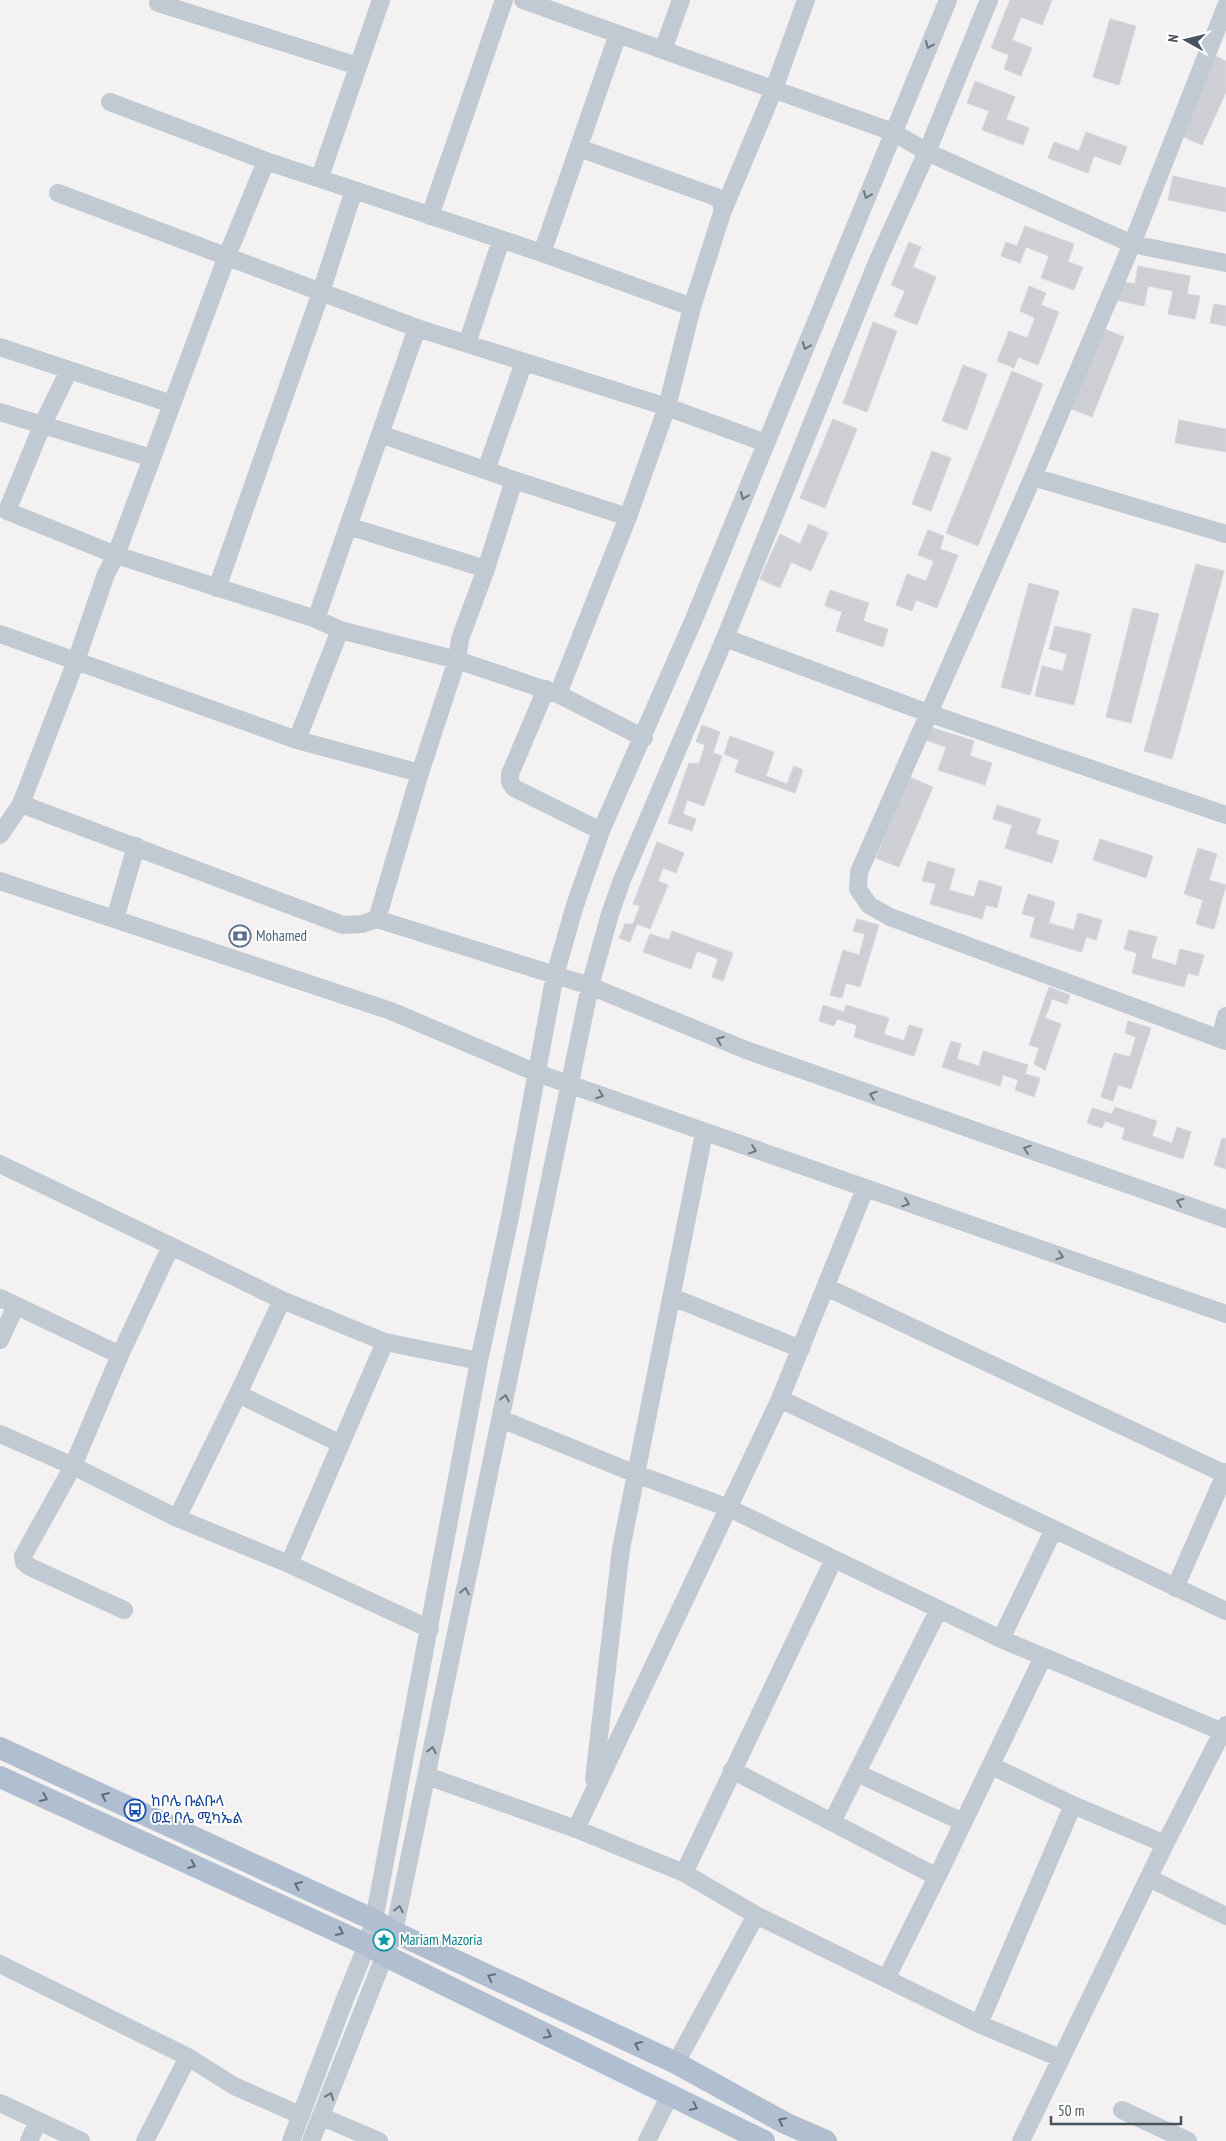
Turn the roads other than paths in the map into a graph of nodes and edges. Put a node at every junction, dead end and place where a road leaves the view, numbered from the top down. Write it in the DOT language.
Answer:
graph roads {
  1 [pos="381,0"];
  2 [pos="504,0"];
  3 [pos="522,0"];
  4 [pos="681,0"];
  5 [pos="806,0"];
  6 [pos="948,0"];
  7 [pos="989,0"];
  8 [pos="158,3"];
  9 [pos="553,5"];
  10 [pos="1226,6"];
  11 [pos="618,34"];
  12 [pos="663,50"];
  13 [pos="358,66"];
  14 [pos="774,89"];
  15 [pos="110,102"];
  16 [pos="893,132"];
  17 [pos="579,148"];
  18 [pos="927,152"];
  19 [pos="266,161"];
  20 [pos="320,178"];
  21 [pos="354,190"];
  22 [pos="58,193"];
  23 [pos="722,214"];
  24 [pos="430,216"];
  25 [pos="501,240"];
  26 [pos="1132,244"];
  27 [pos="542,253"];
  28 [pos="228,256"];
  29 [pos="1226,263"];
  30 [pos="320,292"];
  31 [pos="692,307"];
  32 [pos="416,328"];
  33 [pos="467,344"];
  34 [pos="0,347"];
  35 [pos="524,362"];
  36 [pos="70,370"];
  37 [pos="172,404"];
  38 [pos="667,407"];
  39 [pos="0,412"];
  40 [pos="42,426"];
  41 [pos="380,434"];
  42 [pos="766,442"];
  43 [pos="152,458"];
  44 [pos="486,470"];
  45 [pos="1033,477"];
  46 [pos="514,480"];
  47 [pos="3,510"];
  48 [pos="628,517"];
  49 [pos="348,526"];
  50 [pos="1226,534"];
  51 [pos="116,555"];
  52 [pos="486,569"];
  53 [pos="217,588"];
  54 [pos="316,619"];
  55 [pos="340,630"];
  56 [pos="0,634"];
  57 [pos="725,638"];
  58 [pos="457,660"];
  59 [pos="76,661"];
  60 [pos="552,692"];
  61 [pos="928,713"];
  62 [pos="644,738"];
  63 [pos="296,740"];
  64 [pos="420,773"];
  65 [pos="21,804"];
  66 [pos="1226,815"];
  67 [pos="601,832"];
  68 [pos="0,835"];
  69 [pos="136,846"];
  70 [pos="0,881"];
  71 [pos="115,919"];
  72 [pos="377,920"];
  73 [pos="555,975"];
  74 [pos="590,986"];
  75 [pos="1226,1016"];
  76 [pos="1223,1040"];
  77 [pos="537,1073"];
  78 [pos="569,1084"];
  79 [pos="704,1133"];
  80 [pos="0,1164"];
  81 [pos="865,1189"];
  82 [pos="1226,1218"];
  83 [pos="171,1246"];
  84 [pos="826,1287"];
  85 [pos="672,1297"];
  86 [pos="0,1298"];
  87 [pos="282,1300"];
  88 [pos="16,1306"];
  89 [pos="1226,1314"];
  90 [pos="0,1340"];
  91 [pos="385,1342"];
  92 [pos="801,1349"];
  93 [pos="120,1355"];
  94 [pos="479,1361"];
  95 [pos="238,1394"];
  96 [pos="780,1399"];
  97 [pos="501,1419"];
  98 [pos="0,1434"];
  99 [pos="341,1444"];
  100 [pos="73,1466"];
  101 [pos="1226,1473"];
  102 [pos="636,1474"];
  103 [pos="729,1508"];
  104 [pos="177,1518"];
  105 [pos="1054,1529"];
  106 [pos="834,1559"];
  107 [pos="289,1564"];
  108 [pos="1175,1588"];
  109 [pos="939,1609"];
  110 [pos="124,1610"];
  111 [pos="1226,1611"];
  112 [pos="430,1629"];
  113 [pos="1001,1640"];
  114 [pos="1044,1657"];
  115 [pos="1224,1728"];
  116 [pos="0,1748"];
  117 [pos="992,1766"];
  118 [pos="732,1770"];
  119 [pos="857,1773"];
  120 [pos="427,1776"];
  121 [pos="0,1777"];
  122 [pos="592,1792"];
  123 [pos="1073,1805"];
  124 [pos="832,1822"];
  125 [pos="963,1822"];
  126 [pos="576,1829"];
  127 [pos="1164,1844"];
  128 [pos="684,1873"];
  129 [pos="938,1877"];
  130 [pos="1149,1878"];
  131 [pos="756,1915"];
  132 [pos="1226,1916"];
  133 [pos="374,1920"];
  134 [pos="394,1932"];
  135 [pos="377,1950"];
  136 [pos="0,1964"];
  137 [pos="886,1979"];
  138 [pos="979,2024"];
  139 [pos="188,2057"];
  140 [pos="1060,2058"];
  141 [pos="676,2063"];
  142 [pos="670,2095"];
  143 [pos="0,2103"];
  144 [pos="1122,2110"];
  145 [pos="300,2116"];
  146 [pos="322,2117"];
  147 [pos="38,2121"];
  148 [pos="29,2141"];
  149 [pos="81,2141"];
  150 [pos="145,2141"];
  151 [pos="291,2141"];
  152 [pos="311,2141"];
  153 [pos="379,2141"];
  154 [pos="647,2141"];
  155 [pos="764,2141"];
  156 [pos="826,2141"];
  157 [pos="1021,2141"];
  158 [pos="1188,2141"];
  1 -- 13 [label="street"];
  2 -- 24 [label="street"];
  3 -- 9 [label="street"];
  4 -- 12 [label="street"];
  5 -- 14 [label="street"];
  6 -- 16 [label="street, one-way"];
  7 -- 18 [label="street"];
  8 -- 13 [label="street"];
  9 -- 11 [label="street"];
  10 -- 26 [label="street"];
  11 -- 12 [label="street"];
  11 -- 17 [label="street"];
  12 -- 14 [label="street"];
  13 -- 20 [label="street"];
  14 -- 16 [label="street"];
  14 -- 23 [label="street"];
  15 -- 19 [label="street"];
  16 -- 18 [label="street"];
  16 -- 42 [label="street, one-way"];
  17 -- 23 [label="street"];
  17 -- 27 [label="street"];
  18 -- 26 [label="street"];
  18 -- 57 [label="street"];
  19 -- 20 [label="street"];
  19 -- 28 [label="street"];
  20 -- 21 [label="street"];
  21 -- 24 [label="street"];
  21 -- 30 [label="street"];
  22 -- 28 [label="street"];
  23 -- 31 [label="street"];
  24 -- 25 [label="street"];
  25 -- 27 [label="street"];
  25 -- 33 [label="street"];
  26 -- 29 [label="street"];
  26 -- 45 [label="street"];
  27 -- 31 [label="street"];
  28 -- 30 [label="street"];
  28 -- 37 [label="street"];
  30 -- 32 [label="street"];
  30 -- 53 [label="street"];
  31 -- 38 [label="street"];
  32 -- 33 [label="street"];
  32 -- 41 [label="street"];
  33 -- 35 [label="street"];
  34 -- 36 [label="street"];
  35 -- 38 [label="street"];
  35 -- 44 [label="street"];
  36 -- 37 [label="street"];
  36 -- 40 [label="street"];
  37 -- 43 [label="street"];
  38 -- 42 [label="street"];
  38 -- 48 [label="street"];
  39 -- 40 [label="street"];
  40 -- 43 [label="street"];
  40 -- 47 [label="street"];
  41 -- 44 [label="street"];
  41 -- 49 [label="street"];
  42 -- 62 [label="street, one-way"];
  43 -- 51 [label="street"];
  44 -- 46 [label="street"];
  45 -- 50 [label="street"];
  45 -- 61 [label="street"];
  46 -- 48 [label="street"];
  46 -- 52 [label="street"];
  47 -- 51 [label="street"];
  48 -- 60 [label="street"];
  49 -- 52 [label="street"];
  49 -- 54 [label="street"];
  51 -- 53 [label="street"];
  51 -- 59 [label="street"];
  52 -- 58 [label="street"];
  53 -- 54 [label="street"];
  54 -- 55 [label="street"];
  55 -- 58 [label="street"];
  55 -- 63 [label="street"];
  56 -- 59 [label="street"];
  57 -- 61 [label="street"];
  57 -- 74 [label="street"];
  58 -- 60 [label="street"];
  58 -- 64 [label="street"];
  59 -- 63 [label="street"];
  59 -- 65 [label="street"];
  60 -- 62 [label="street"];
  60 -- 67 [label="street"];
  61 -- 66 [label="street"];
  61 -- 76 [label="street"];
  62 -- 67 [label="street"];
  63 -- 64 [label="street"];
  64 -- 72 [label="street"];
  65 -- 68 [label="street"];
  65 -- 69 [label="street"];
  67 -- 73 [label="street"];
  69 -- 71 [label="street"];
  69 -- 72 [label="street"];
  70 -- 71 [label="street"];
  71 -- 77 [label="street"];
  72 -- 73 [label="street"];
  73 -- 74 [label="street"];
  73 -- 77 [label="street"];
  74 -- 78 [label="street"];
  82 -- 74 [label="street, one-way"];
  75 -- 76 [label="street"];
  77 -- 78 [label="street"];
  77 -- 94 [label="street"];
  78 -- 79 [label="street, one-way"];
  97 -- 78 [label="street, one-way"];
  79 -- 81 [label="street, one-way"];
  79 -- 85 [label="street"];
  80 -- 83 [label="street"];
  81 -- 84 [label="street"];
  81 -- 89 [label="street, one-way"];
  83 -- 87 [label="street"];
  83 -- 93 [label="street"];
  84 -- 92 [label="street"];
  84 -- 101 [label="street"];
  85 -- 92 [label="street"];
  85 -- 102 [label="street"];
  86 -- 88 [label="street"];
  87 -- 91 [label="street"];
  87 -- 95 [label="street"];
  88 -- 90 [label="street"];
  88 -- 93 [label="street"];
  91 -- 94 [label="street"];
  91 -- 99 [label="street"];
  92 -- 96 [label="street"];
  93 -- 100 [label="street"];
  94 -- 112 [label="street"];
  95 -- 99 [label="street"];
  95 -- 104 [label="street"];
  96 -- 103 [label="street"];
  96 -- 105 [label="street"];
  97 -- 102 [label="street"];
  120 -- 97 [label="street, one-way"];
  98 -- 100 [label="street"];
  99 -- 107 [label="street"];
  100 -- 104 [label="street"];
  100 -- 110 [label="street"];
  101 -- 108 [label="street"];
  102 -- 103 [label="street"];
  102 -- 122 [label="street"];
  103 -- 106 [label="street"];
  103 -- 122 [label="street"];
  104 -- 107 [label="street"];
  105 -- 108 [label="street"];
  105 -- 113 [label="street"];
  106 -- 109 [label="street"];
  106 -- 118 [label="street"];
  107 -- 112 [label="street"];
  108 -- 111 [label="street"];
  109 -- 113 [label="street"];
  109 -- 119 [label="street"];
  112 -- 133 [label="street"];
  113 -- 114 [label="street"];
  114 -- 115 [label="street"];
  114 -- 117 [label="street"];
  115 -- 127 [label="street"];
  133 -- 116 [label="main road, one-way"];
  117 -- 123 [label="street"];
  117 -- 125 [label="street"];
  118 -- 124 [label="street"];
  118 -- 128 [label="street"];
  119 -- 124 [label="street"];
  119 -- 125 [label="street"];
  120 -- 126 [label="street"];
  134 -- 120 [label="street, one-way"];
  121 -- 135 [label="main road, one-way"];
  122 -- 126 [label="street"];
  123 -- 127 [label="street"];
  123 -- 138 [label="street"];
  124 -- 129 [label="street"];
  125 -- 129 [label="street"];
  126 -- 128 [label="street"];
  127 -- 130 [label="street"];
  128 -- 131 [label="street"];
  129 -- 137 [label="street"];
  130 -- 132 [label="street"];
  130 -- 140 [label="street"];
  131 -- 137 [label="street"];
  131 -- 141 [label="street"];
  133 -- 134 [label="main road"];
  133 -- 135 [label="street"];
  134 -- 135 [label="street"];
  141 -- 134 [label="main road, one-way"];
  135 -- 142 [label="main road, one-way"];
  135 -- 145 [label="street"];
  146 -- 135 [label="street, one-way"];
  136 -- 139 [label="street"];
  137 -- 138 [label="street"];
  138 -- 140 [label="street"];
  139 -- 145 [label="street"];
  139 -- 150 [label="street"];
  140 -- 157 [label="street"];
  156 -- 141 [label="main road, one-way"];
  142 -- 154 [label="street"];
  142 -- 155 [label="main road, one-way"];
  143 -- 147 [label="street"];
  144 -- 158 [label="street"];
  145 -- 151 [label="street"];
  146 -- 152 [label="street"];
  146 -- 153 [label="street"];
  147 -- 148 [label="street"];
  147 -- 149 [label="street"];
}
